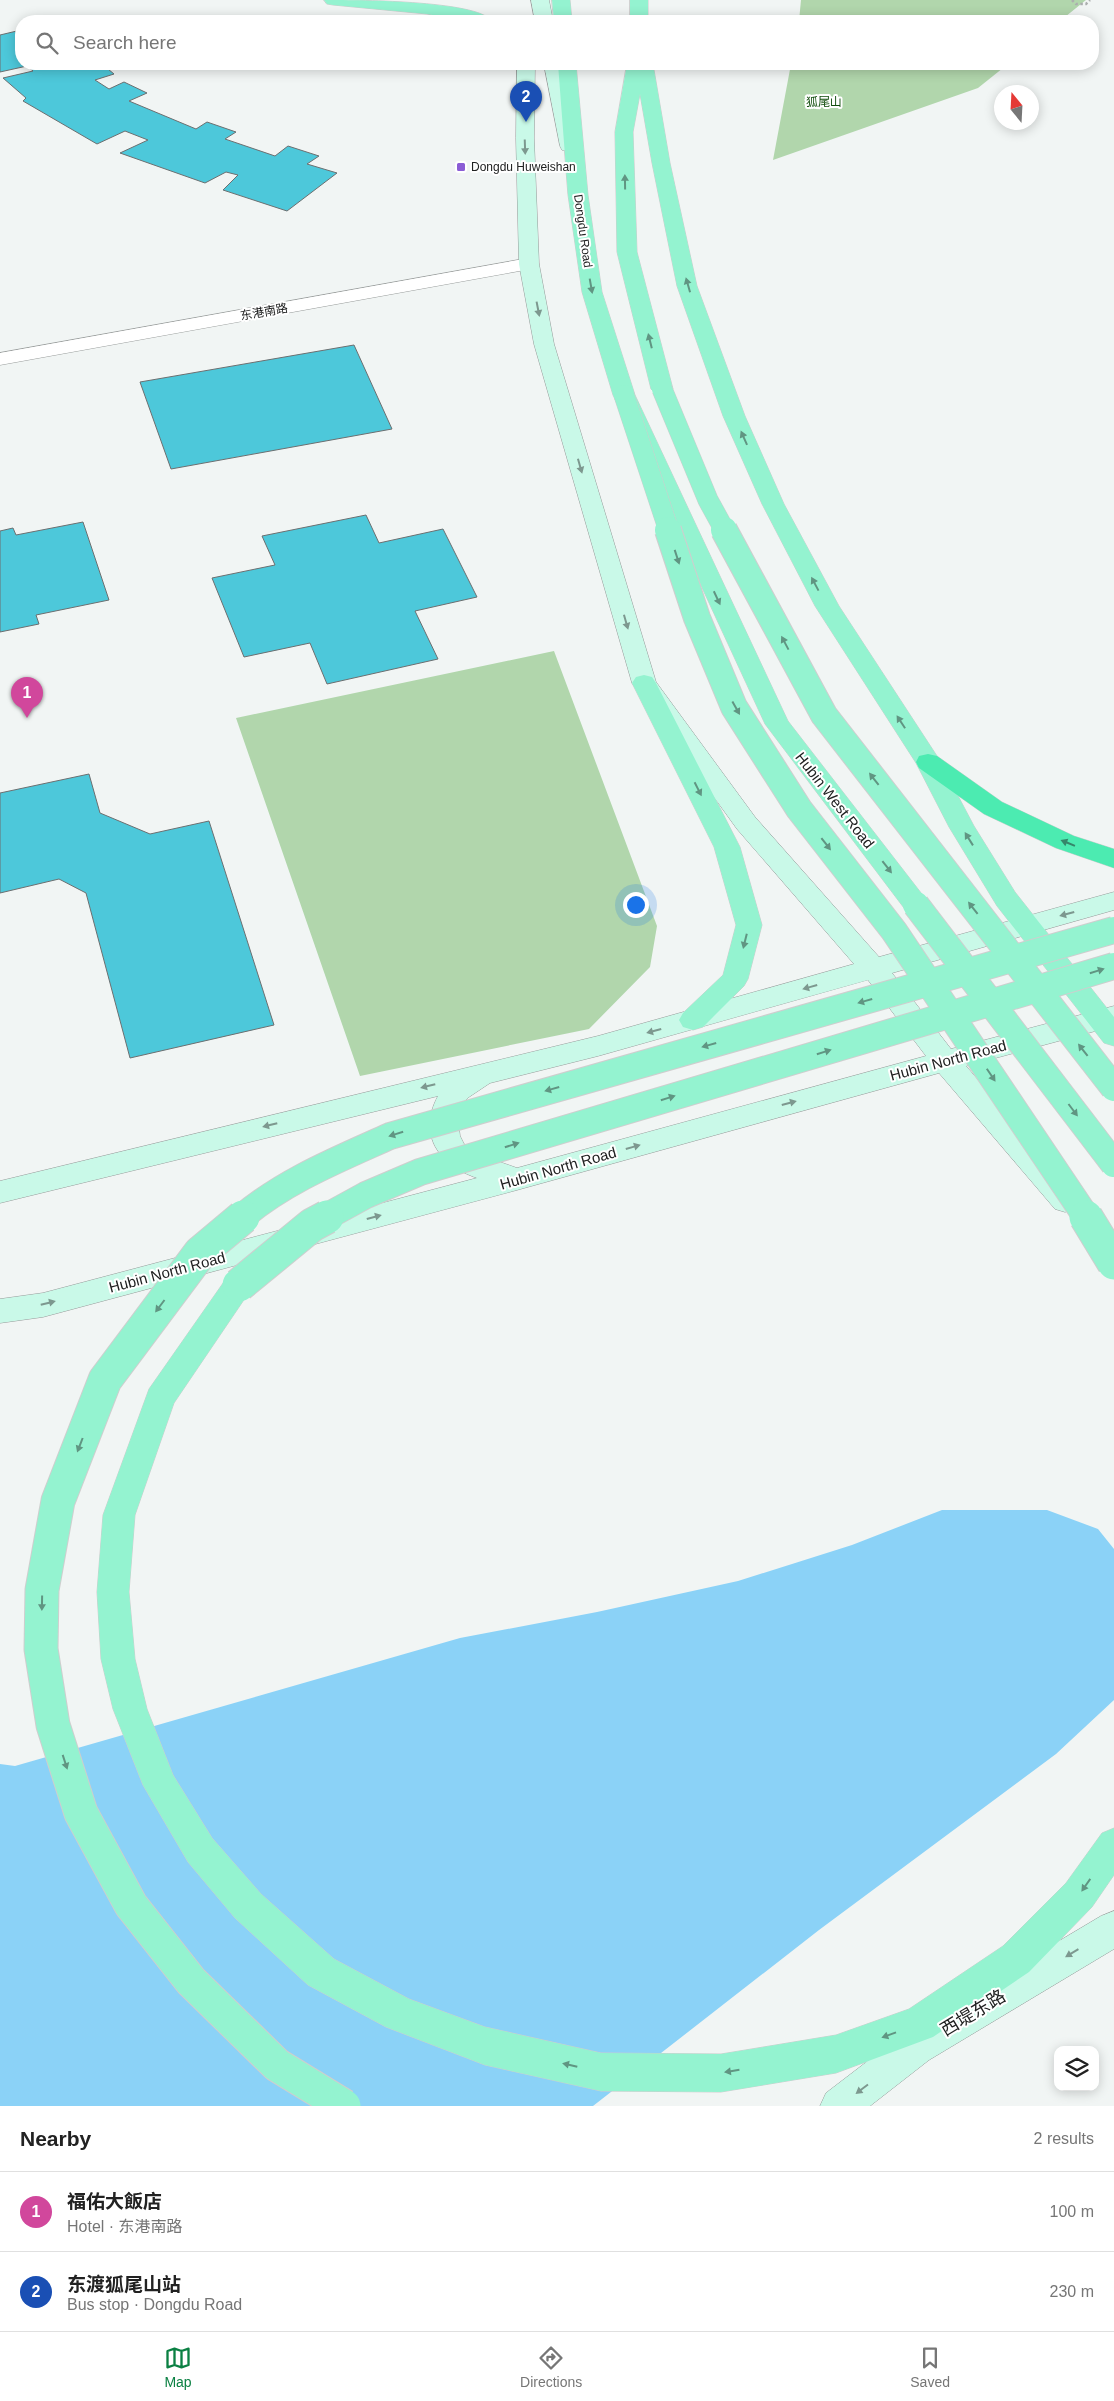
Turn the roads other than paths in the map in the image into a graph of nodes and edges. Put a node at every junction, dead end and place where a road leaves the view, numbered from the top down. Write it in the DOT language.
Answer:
graph roads {
  1 [pos="333,0"];
  2 [pos="440,0"];
  3 [pos="528,0"];
  4 [pos="540,0"];
  5 [pos="561,0"];
  6 [pos="639,0"];
  7 [pos="465,15"];
  8 [pos="527,15"];
  9 [pos="543,15"];
  10 [pos="562,15"];
  11 [pos="639,15"];
  12 [pos="526,70"];
  13 [pos="554,70"];
  14 [pos="568,70"];
  15 [pos="635,70"];
  16 [pos="645,70"];
  17 [pos="578,195"];
  18 [pos="529,264"];
  19 [pos="0,359"];
  20 [pos="624,394"];
  21 [pos="644,683"];
  22 [pos="928,762"];
  23 [pos="1114,859"];
  24 [pos="1114,901"];
  25 [pos="1027,925"];
  26 [pos="1114,930"];
  27 [pos="1114,966"];
  28 [pos="874,969"];
  29 [pos="693,1020"];
  30 [pos="1110,1024"];
  31 [pos="945,1061"];
  32 [pos="496,1069"];
  33 [pos="1114,1088"];
  34 [pos="1114,1164"];
  35 [pos="517,1179"];
  36 [pos="0,1192"];
  37 [pos="1114,1258"];
  38 [pos="1114,1264"];
  39 [pos="0,1311"];
  40 [pos="1114,1845"];
  41 [pos="1114,1929"];
  42 [pos="344,2106"];
  43 [pos="839,2106"];
  1 -- 7 [label="main road"];
  2 -- 7 [label="main road"];
  3 -- 8 [label="main road"];
  4 -- 9 [label="main road"];
  5 -- 10 [label="main road"];
  6 -- 11 [label="main road"];
  12 -- 18 [label="main road, one-way"];
  13 -- 17 [label="main road"];
  14 -- 17 [label="main road, Dongdu Road"];
  33 -- 15 [label="main road, one-way, bridge"];
  22 -- 16 [label="main road, one-way"];
  17 -- 20 [label="main road, Dongdu Road, one-way"];
  18 -- 19 [label="street, 东港南路"];
  18 -- 21 [label="main road, one-way"];
  20 -- 34 [label="main road, Hubin West Road, one-way, bridge"];
  20 -- 38 [label="main road, one-way, bridge"];
  21 -- 28 [label="main road"];
  21 -- 29 [label="main road, one-way"];
  23 -- 22 [label="highway, one-way"];
  25 -- 22 [label="main road, one-way"];
  24 -- 25 [label="main road, one-way"];
  25 -- 28 [label="main road"];
  25 -- 30 [label="main road"];
  26 -- 42 [label="main road, one-way, bridge"];
  40 -- 27 [label="main road, one-way, bridge"];
  28 -- 29 [label="main road, one-way"];
  28 -- 31 [label="main road"];
  29 -- 32 [label="main road, one-way"];
  30 -- 31 [label="main road, Hubin North Road"];
  35 -- 31 [label="main road, Hubin North Road, one-way"];
  31 -- 37 [label="main road"];
  32 -- 35 [label="main road"];
  32 -- 36 [label="main road, one-way"];
  39 -- 35 [label="main road, Hubin North Road, one-way"];
  41 -- 43 [label="main road, 西堤东路, one-way"];
}
